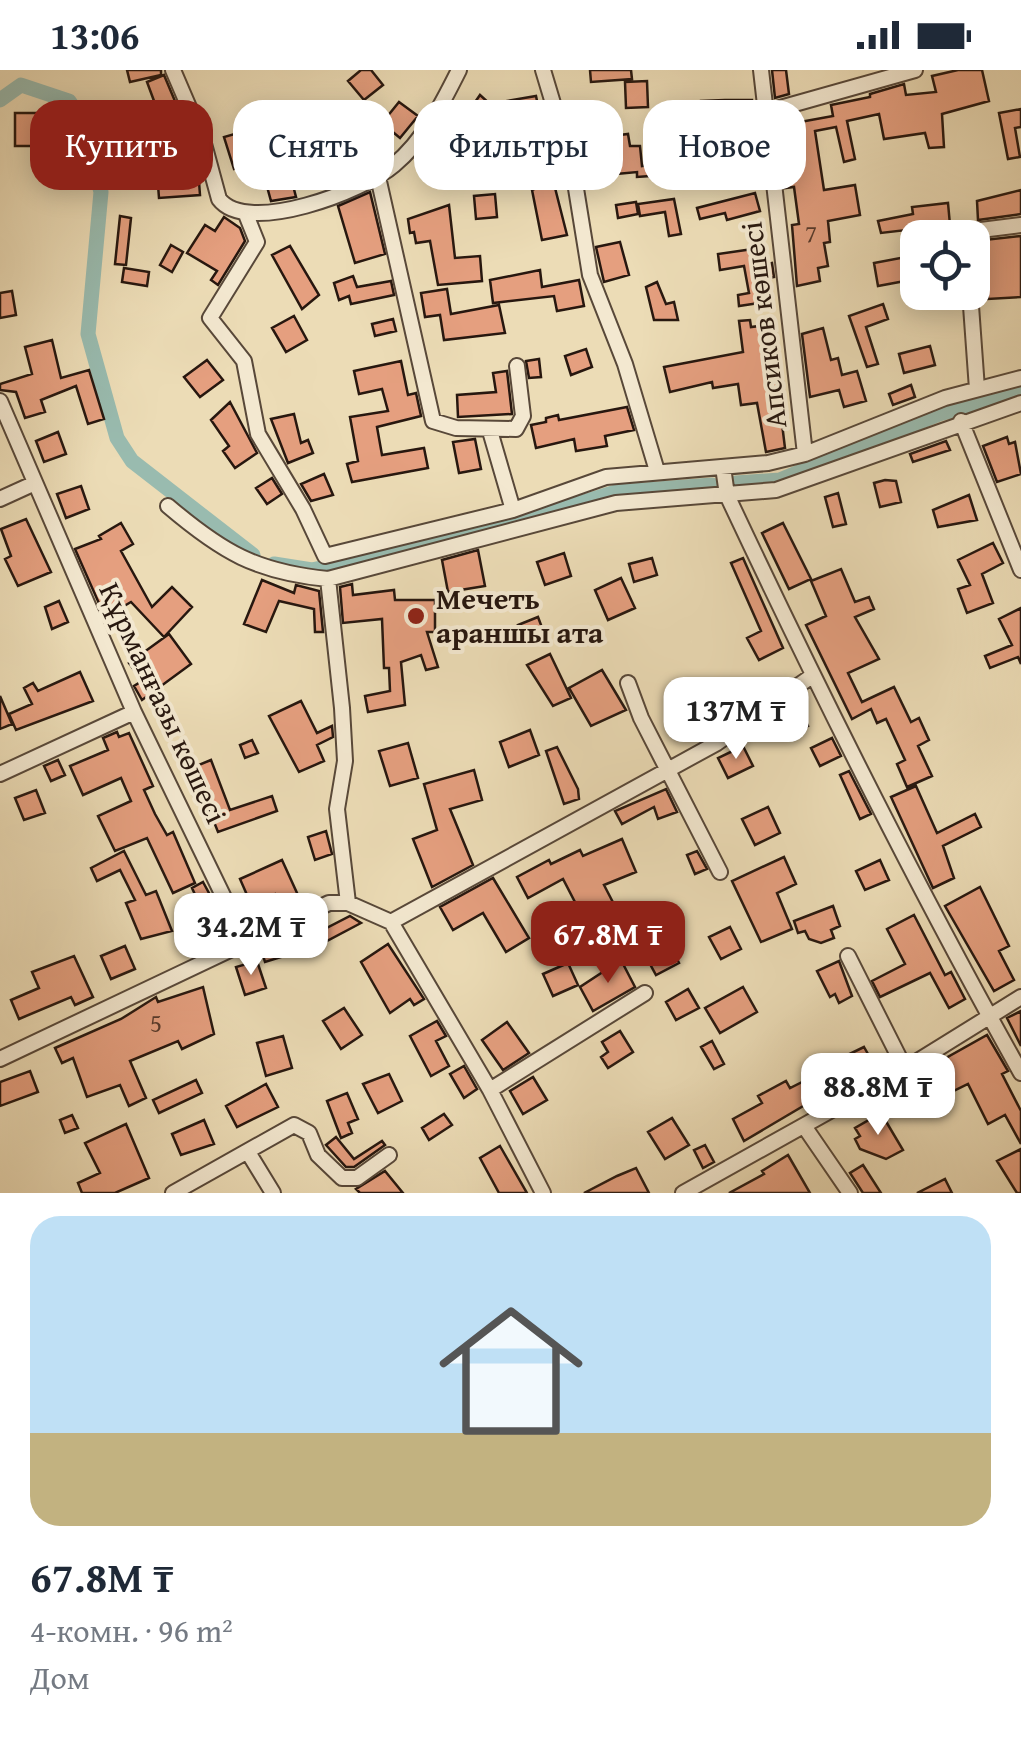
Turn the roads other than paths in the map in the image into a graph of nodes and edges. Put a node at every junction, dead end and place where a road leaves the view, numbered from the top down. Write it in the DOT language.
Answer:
graph roads {
  1 [pos="173,70"];
  2 [pos="459,70"];
  3 [pos="543,70"];
  4 [pos="760,70"];
  5 [pos="915,70"];
  6 [pos="764,100"];
  7 [pos="806,101"];
  8 [pos="394,165"];
  9 [pos="342,190"];
  10 [pos="381,190"];
  11 [pos="775,190"];
  12 [pos="248,216"];
  13 [pos="1021,225"];
  14 [pos="990,229"];
  15 [pos="971,310"];
  16 [pos="517,366"];
  17 [pos="1021,378"];
  18 [pos="977,389"];
  19 [pos="0,401"];
  20 [pos="1021,403"];
  21 [pos="961,422"];
  22 [pos="490,430"];
  23 [pos="804,454"];
  24 [pos="724,467"];
  25 [pos="657,471"];
  26 [pos="35,483"];
  27 [pos="727,495"];
  28 [pos="0,499"];
  29 [pos="168,506"];
  30 [pos="513,510"];
  31 [pos="1021,570"];
  32 [pos="328,579"];
  33 [pos="812,676"];
  34 [pos="628,683"];
  35 [pos="134,712"];
  36 [pos="670,770"];
  37 [pos="0,774"];
  38 [pos="720,872"];
  39 [pos="348,902"];
  40 [pos="391,922"];
  41 [pos="246,943"];
  42 [pos="848,956"];
  43 [pos="645,993"];
  44 [pos="1021,997"];
  45 [pos="988,1017"];
  46 [pos="0,1059"];
  47 [pos="906,1068"];
  48 [pos="1021,1073"];
  49 [pos="490,1090"];
  50 [pos="804,1126"];
  51 [pos="248,1152"];
  52 [pos="389,1155"];
  53 [pos="173,1193"];
  54 [pos="272,1193"];
  55 [pos="543,1193"];
  56 [pos="683,1193"];
  57 [pos="850,1193"];
  1 -- 12 [label="street"];
  2 -- 8 [label="street"];
  3 -- 25 [label="street"];
  4 -- 6 [label="street, Апсиков көшесі"];
  5 -- 7 [label="street"];
  9 -- 12 [label="street"];
  10 -- 22 [label="street"];
  11 -- 23 [label="street, Апсиков көшесі"];
  12 -- 30 [label="street"];
  13 -- 14 [label="street"];
  15 -- 18 [label="street"];
  16 -- 22 [label="street"];
  17 -- 18 [label="street"];
  18 -- 23 [label="street"];
  19 -- 26 [label="street, Құрманғазы көшесі"];
  20 -- 21 [label="street"];
  21 -- 27 [label="street"];
  21 -- 31 [label="street"];
  22 -- 30 [label="street"];
  23 -- 24 [label="street"];
  24 -- 25 [label="street"];
  24 -- 27 [label="street"];
  25 -- 30 [label="street"];
  26 -- 28 [label="street"];
  26 -- 35 [label="street, Құрманғазы көшесі"];
  27 -- 32 [label="street"];
  27 -- 33 [label="street"];
  29 -- 32 [label="street"];
  32 -- 39 [label="street"];
  33 -- 36 [label="street"];
  33 -- 45 [label="street"];
  34 -- 36 [label="street"];
  35 -- 37 [label="street"];
  35 -- 41 [label="street, Құрманғазы көшесі"];
  36 -- 38 [label="street"];
  36 -- 40 [label="street"];
  39 -- 40 [label="street"];
  39 -- 41 [label="street"];
  40 -- 49 [label="street"];
  41 -- 46 [label="street"];
  42 -- 47 [label="street"];
  43 -- 49 [label="street"];
  44 -- 45 [label="street"];
  45 -- 47 [label="street"];
  45 -- 48 [label="street"];
  47 -- 50 [label="street"];
  49 -- 55 [label="street"];
  50 -- 56 [label="street"];
  50 -- 57 [label="street"];
  51 -- 52 [label="street"];
  51 -- 53 [label="street"];
  51 -- 54 [label="street"];
}
